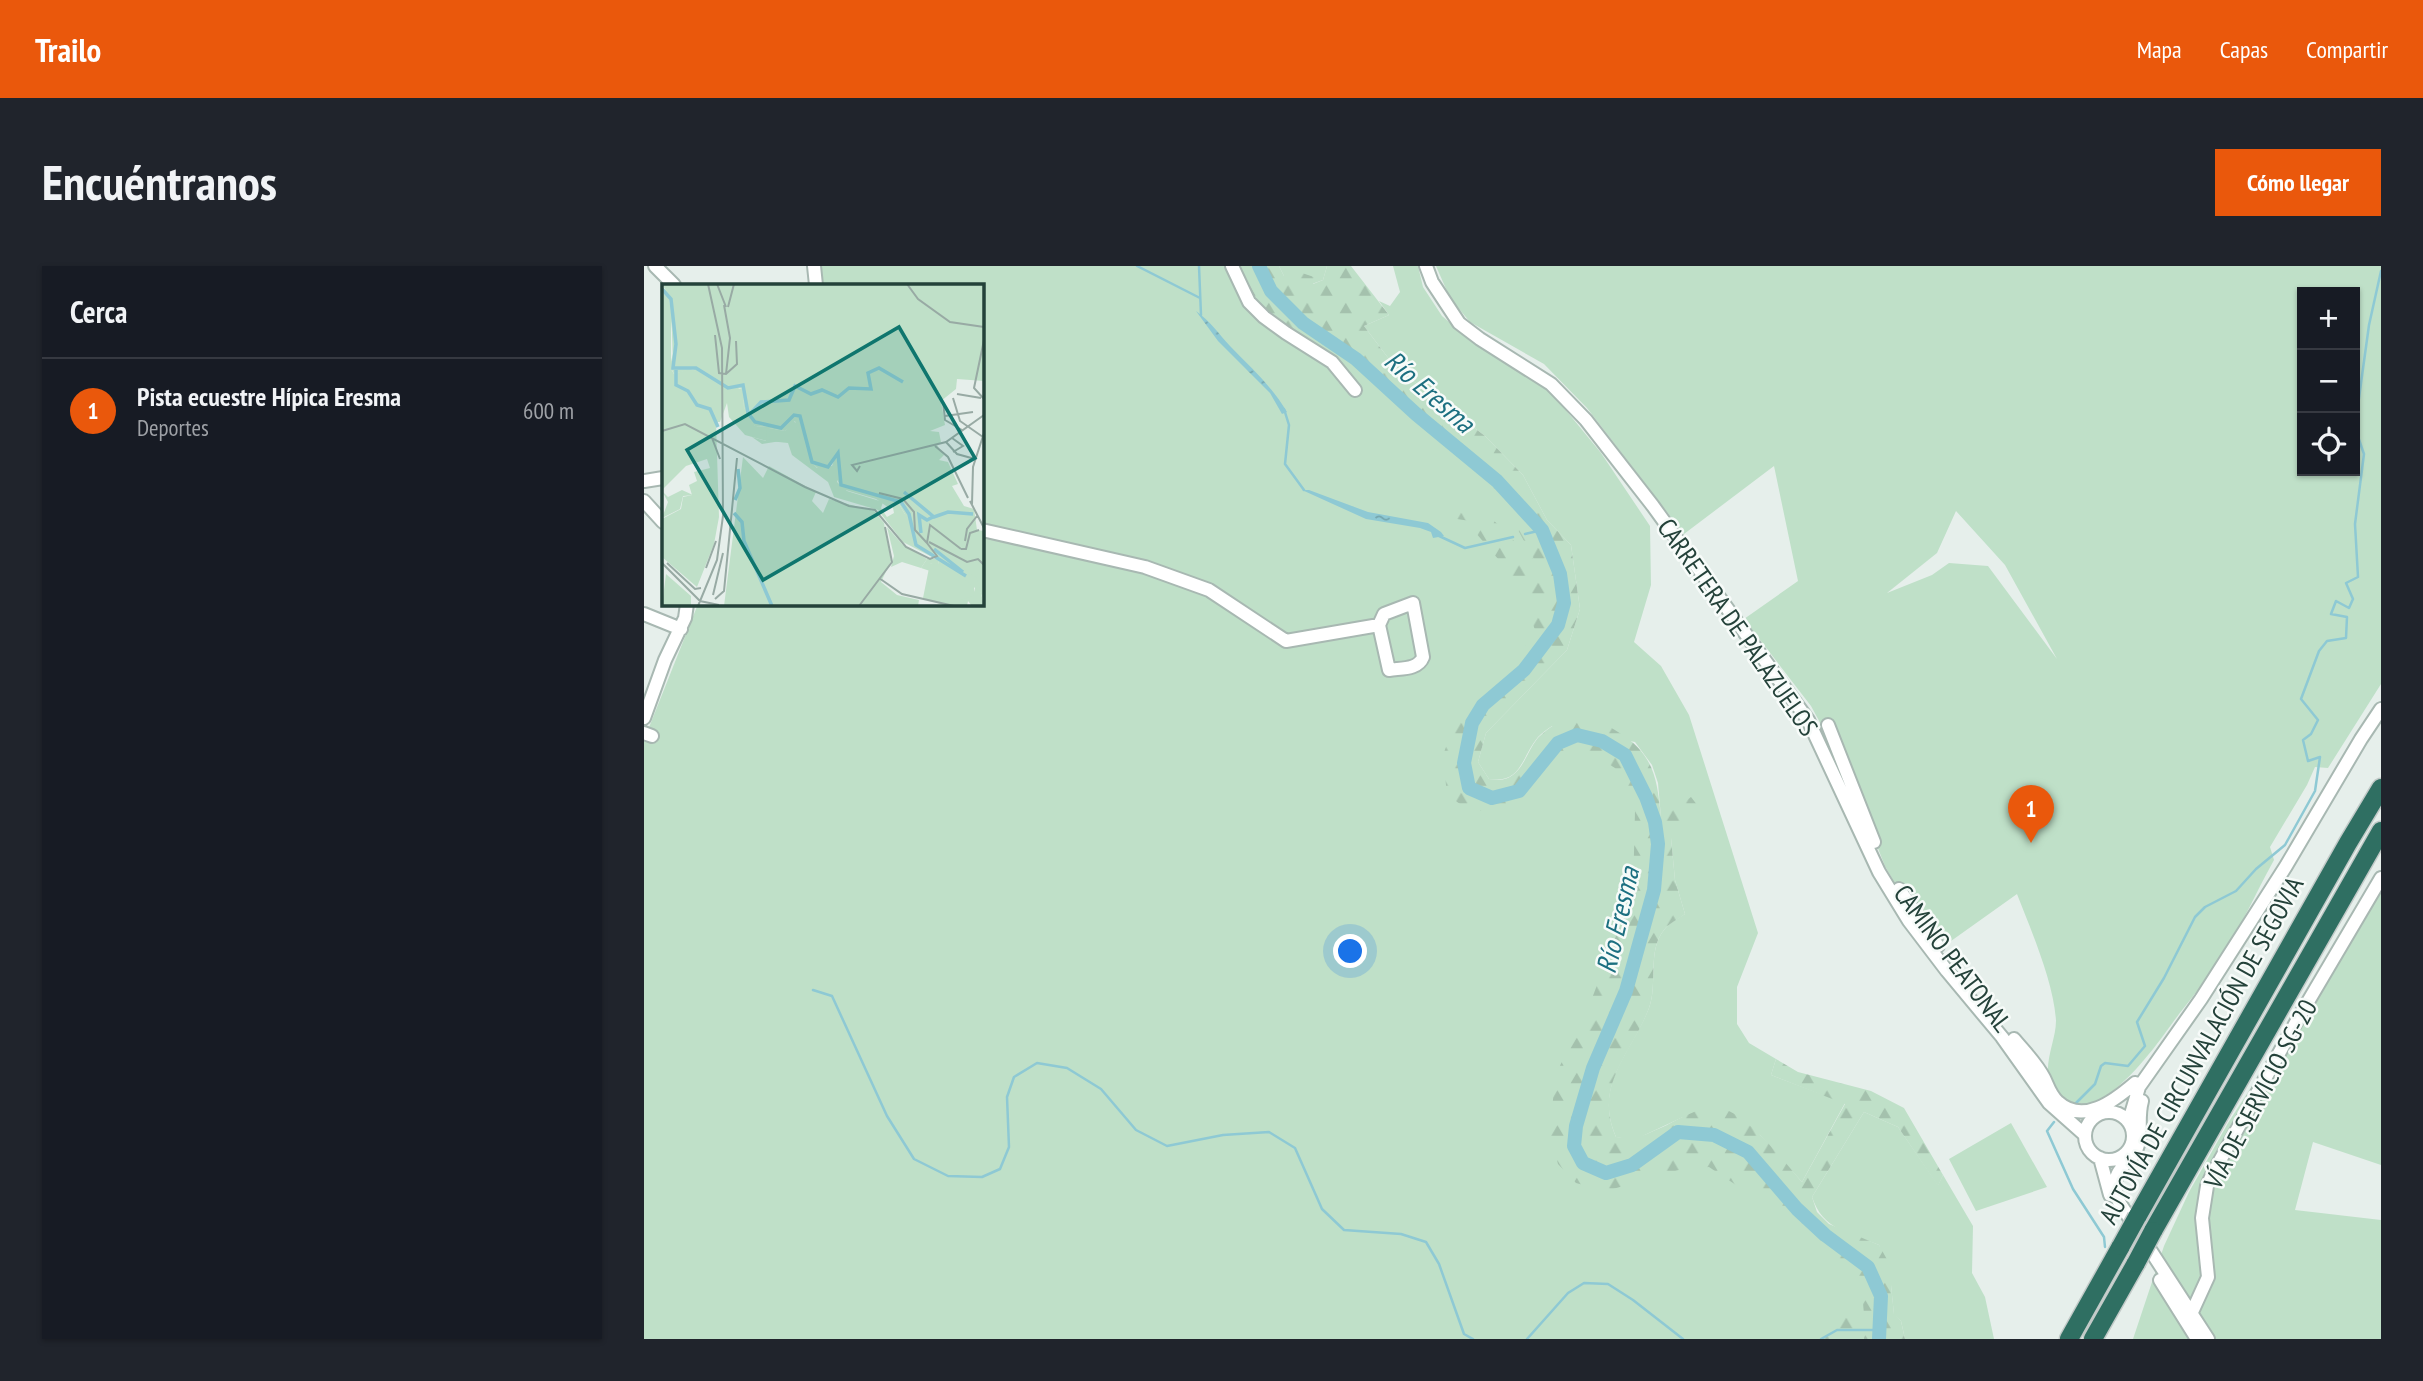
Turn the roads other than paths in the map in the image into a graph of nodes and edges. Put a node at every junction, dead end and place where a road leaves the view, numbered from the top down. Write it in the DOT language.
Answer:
graph roads {
  1 [pos="655,266"];
  2 [pos="814,266"];
  3 [pos="1232,266"];
  4 [pos="1426,266"];
  5 [pos="673,284"];
  6 [pos="816,284"];
  7 [pos="1354,390"];
  8 [pos="662,478"];
  9 [pos="644,481"];
  10 [pos="644,502"];
  11 [pos="662,521"];
  12 [pos="984,530"];
  13 [pos="687,606"];
  14 [pos="644,614"];
  15 [pos="1379,625"];
  16 [pos="681,629"];
  17 [pos="2381,709"];
  18 [pos="644,718"];
  19 [pos="1828,725"];
  20 [pos="2381,788"];
  21 [pos="2381,831"];
  22 [pos="2381,878"];
  23 [pos="2140,1087"];
  24 [pos="2109,1112"];
  25 [pos="2066,1116"];
  26 [pos="2092,1118"];
  27 [pos="2129,1121"];
  28 [pos="2085,1135"];
  29 [pos="2100,1158"];
  30 [pos="2118,1158"];
  31 [pos="2108,1185"];
  32 [pos="2189,1318"];
  33 [pos="2069,1339"];
  34 [pos="2093,1339"];
  35 [pos="2197,1339"];
  36 [pos="2208,1339"];
  1 -- 5 [label="street"];
  2 -- 6 [label="street"];
  3 -- 7 [label="street"];
  4 -- 25 [label="street, CARRETERA DE PALAZUELOS"];
  8 -- 9 [label="street"];
  10 -- 11 [label="street"];
  12 -- 15 [label="street"];
  13 -- 16 [label="street"];
  14 -- 16 [label="street"];
  15 -- 15 [label="street"];
  16 -- 18 [label="street"];
  17 -- 23 [label="street"];
  19 -- 23 [label="street, CAMINO PEATONAL"];
  20 -- 33 [label="highway, AUTOVÍA DE CIRCUNVALACIÓN DE SEGOVIA, bridge"];
  21 -- 34 [label="highway, AUTOVÍA DE CIRCUNVALACIÓN DE SEGOVIA, bridge"];
  22 -- 32 [label="street, VÍA DE SERVICIO SG-20"];
  23 -- 24 [label="street"];
  23 -- 27 [label="street"];
  23 -- 32 [label="street"];
  24 -- 26 [label="street"];
  24 -- 27 [label="street"];
  25 -- 26 [label="street"];
  25 -- 28 [label="street, CARRETERA DE PALAZUELOS"];
  26 -- 28 [label="street"];
  27 -- 30 [label="street"];
  28 -- 29 [label="street"];
  29 -- 30 [label="street"];
  29 -- 31 [label="street"];
  30 -- 31 [label="street"];
  31 -- 32 [label="street"];
  32 -- 35 [label="street"];
  32 -- 36 [label="street"];
}
